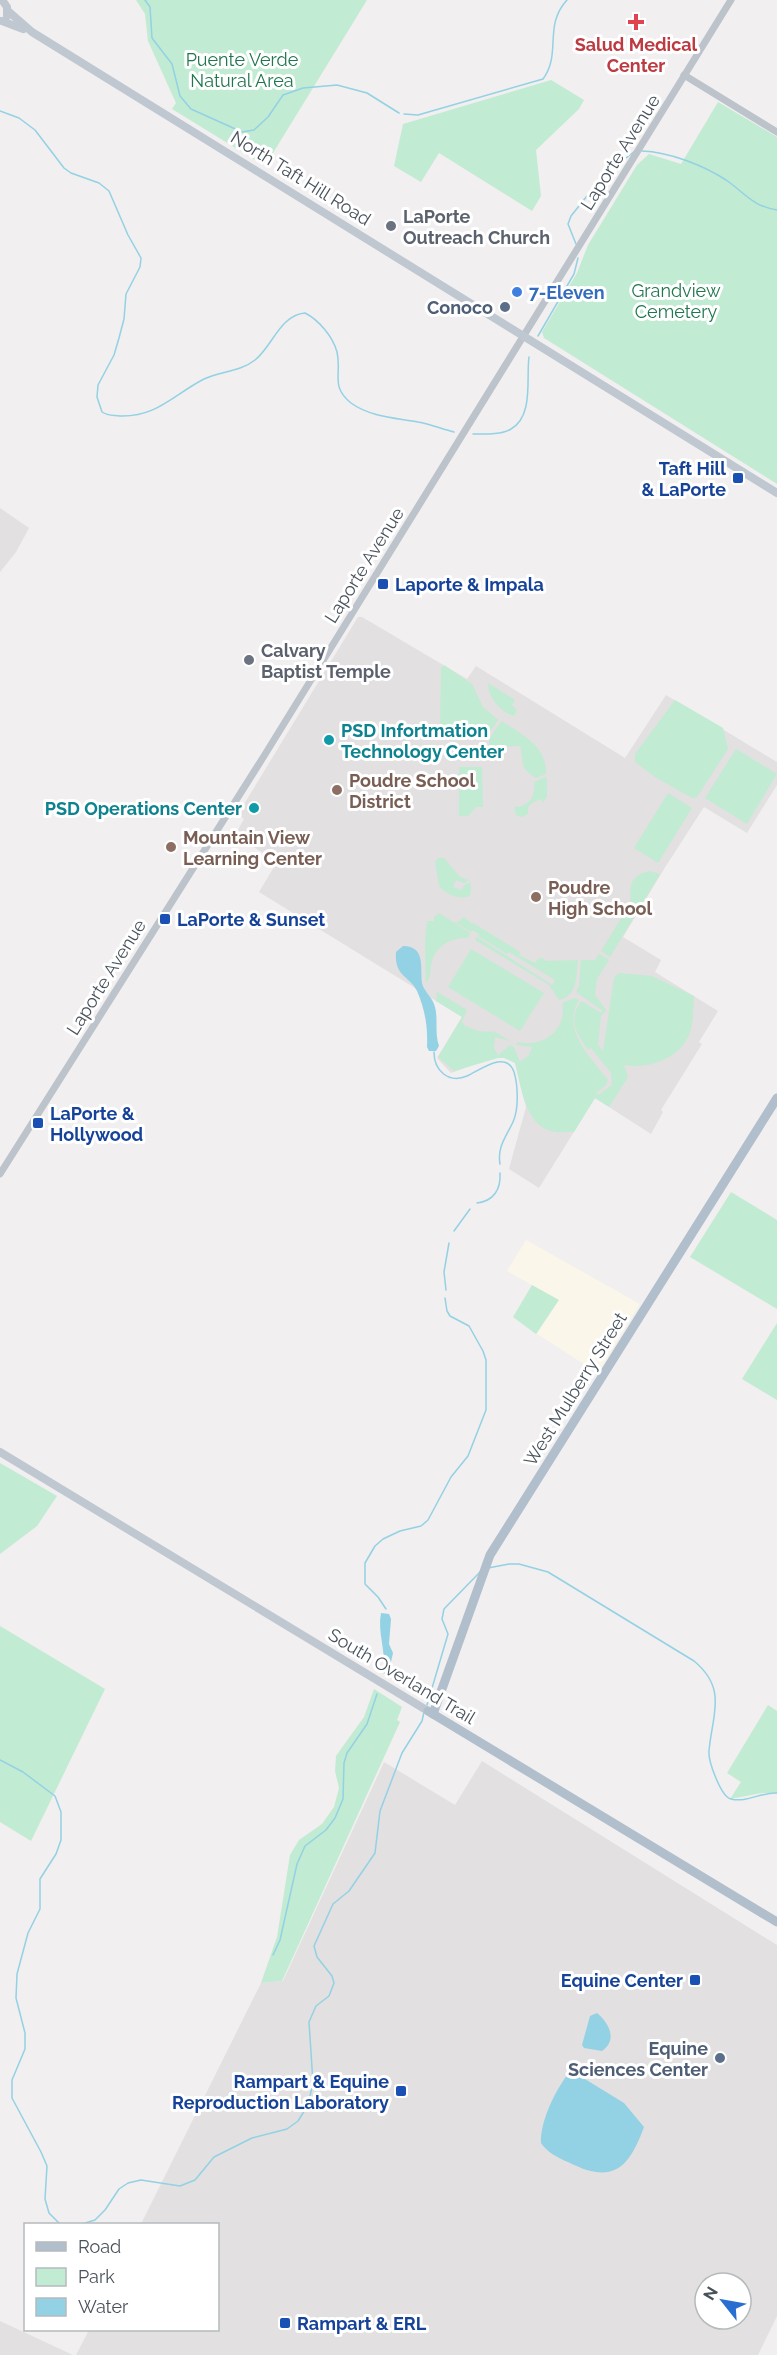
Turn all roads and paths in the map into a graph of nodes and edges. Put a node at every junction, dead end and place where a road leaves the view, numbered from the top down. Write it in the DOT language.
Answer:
graph roads {
  1 [pos="731,0"];
  2 [pos="6,4"];
  3 [pos="1,21"];
  4 [pos="32,32"];
  5 [pos="684,75"];
  6 [pos="777,132"];
  7 [pos="524,337"];
  8 [pos="777,493"];
  9 [pos="777,1098"];
  10 [pos="0,1174"];
  11 [pos="0,1452"];
  12 [pos="428,1710"];
  13 [pos="777,1922"];
  1 -- 5 [label="street, Laporte Avenue"];
  2 -- 3 [label="main road"];
  2 -- 4 [label="main road, North Taft Hill Road"];
  3 -- 4 [label="main road, North Taft Hill Road"];
  4 -- 7 [label="main road, North Taft Hill Road"];
  5 -- 6 [label="street"];
  5 -- 7 [label="street, Laporte Avenue"];
  7 -- 8 [label="main road, North Taft Hill Road"];
  7 -- 10 [label="street, Laporte Avenue"];
  9 -- 12 [label="main road, West Mulberry Street"];
  11 -- 12 [label="main road, South Overland Trail"];
  12 -- 13 [label="main road, South Overland Trail"];
}
